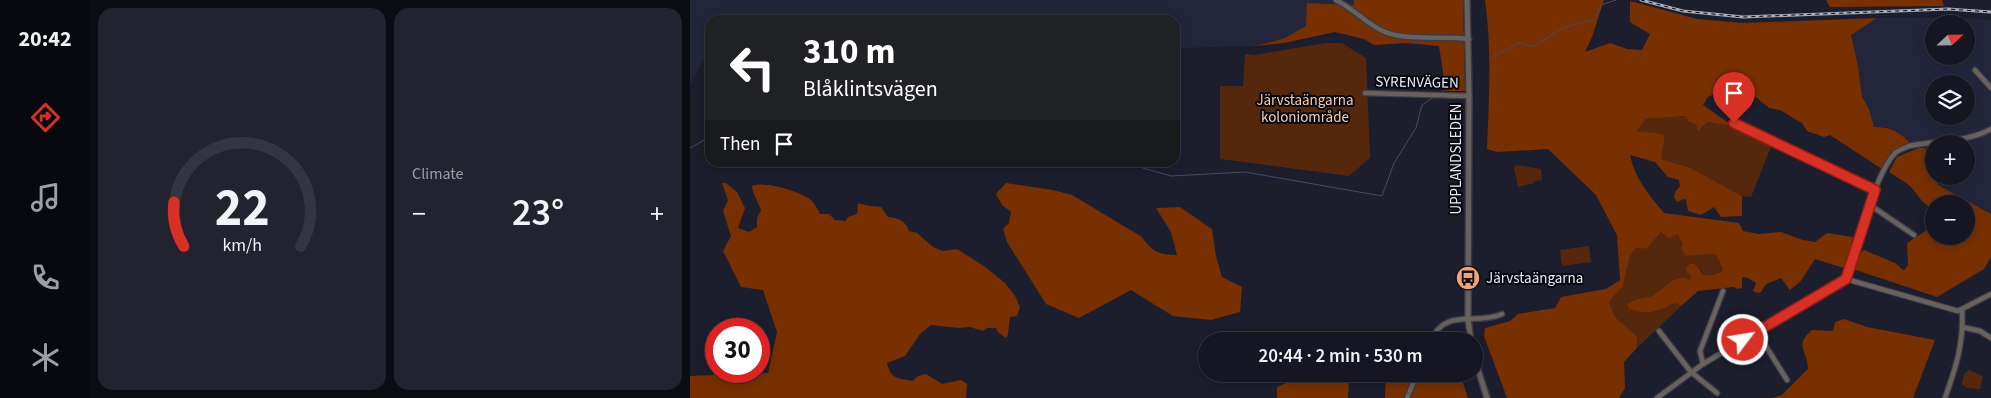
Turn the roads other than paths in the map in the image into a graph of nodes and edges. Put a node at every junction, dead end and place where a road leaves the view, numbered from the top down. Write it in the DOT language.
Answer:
graph roads {
  1 [pos="1336,0"];
  2 [pos="1468,0"];
  3 [pos="1469,38"];
  4 [pos="1975,70"];
  5 [pos="1991,88"];
  6 [pos="1365,93"];
  7 [pos="1469,96"];
  8 [pos="1734,123"];
  9 [pos="1991,129"];
  10 [pos="1875,190"];
  11 [pos="1870,205"];
  12 [pos="1914,235"];
  13 [pos="1846,279"];
  14 [pos="1723,290"];
  15 [pos="1991,294"];
  16 [pos="1962,310"];
  17 [pos="1502,314"];
  18 [pos="1468,318"];
  19 [pos="1962,327"];
  20 [pos="1659,331"];
  21 [pos="1435,332"];
  22 [pos="1470,332"];
  23 [pos="1757,332"];
  24 [pos="1991,338"];
  25 [pos="1703,364"];
  26 [pos="1691,372"];
  27 [pos="1787,380"];
  28 [pos="1414,382"];
  29 [pos="1483,382"];
  30 [pos="1718,393"];
  31 [pos="1407,398"];
  32 [pos="1488,398"];
  33 [pos="1657,398"];
  34 [pos="1945,398"];
  1 -- 3 [label="street"];
  2 -- 3 [label="street, UPPLANDSLEDEN"];
  3 -- 7 [label="street, UPPLANDSLEDEN"];
  4 -- 5 [label="street"];
  6 -- 7 [label="street, SYRENVÄGEN"];
  7 -- 18 [label="street, UPPLANDSLEDEN"];
  8 -- 10 [label="street"];
  9 -- 10 [label="street"];
  10 -- 11 [label="street"];
  11 -- 12 [label="street"];
  11 -- 13 [label="street"];
  13 -- 16 [label="street"];
  13 -- 23 [label="street"];
  14 -- 25 [label="street"];
  15 -- 16 [label="street"];
  16 -- 19 [label="street"];
  17 -- 18 [label="street"];
  18 -- 21 [label="street"];
  18 -- 22 [label="street, UPPLANDSLEDEN"];
  19 -- 24 [label="street"];
  19 -- 34 [label="street"];
  20 -- 26 [label="street"];
  23 -- 25 [label="street"];
  23 -- 27 [label="street"];
  25 -- 26 [label="street"];
  26 -- 30 [label="street"];
  26 -- 33 [label="street"];
  28 -- 31 [label="street"];
  29 -- 32 [label="street"];
}
